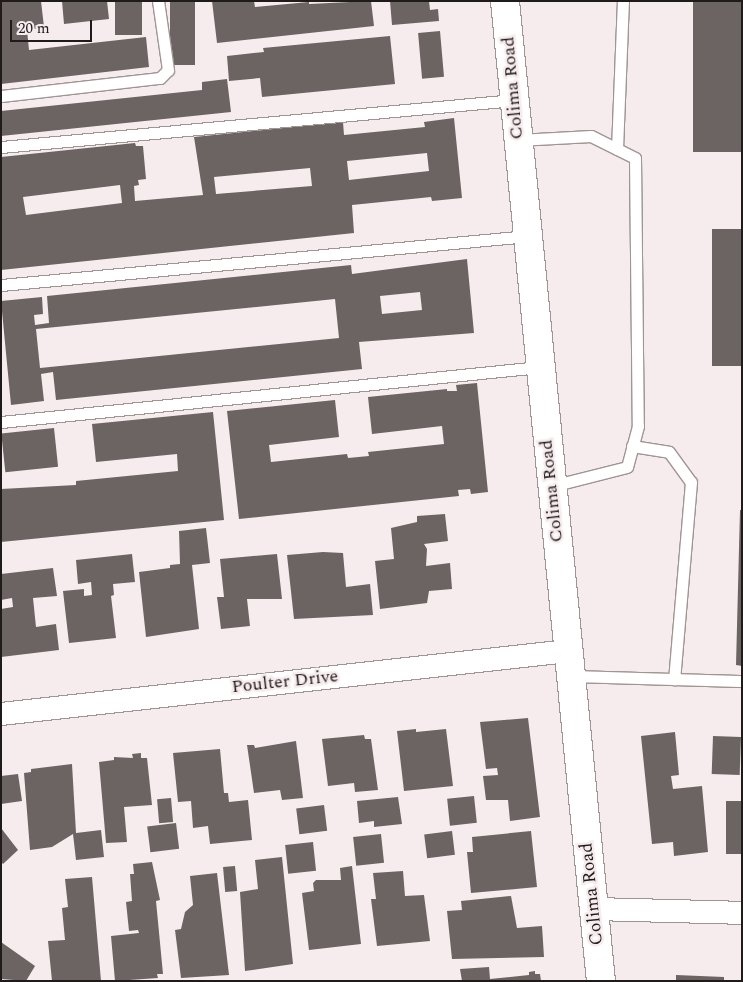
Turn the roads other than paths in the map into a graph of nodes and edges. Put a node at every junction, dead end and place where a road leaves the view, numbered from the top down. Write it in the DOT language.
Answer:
graph roads {
  1 [pos="158,1"];
  2 [pos="505,1"];
  3 [pos="624,1"];
  4 [pos="1,96"];
  5 [pos="514,100"];
  6 [pos="518,140"];
  7 [pos="1,148"];
  8 [pos="617,149"];
  9 [pos="528,236"];
  10 [pos="1,285"];
  11 [pos="540,367"];
  12 [pos="1,422"];
  13 [pos="632,446"];
  14 [pos="552,486"];
  15 [pos="569,663"];
  16 [pos="674,679"];
  17 [pos="742,681"];
  18 [pos="1,714"];
  19 [pos="594,909"];
  20 [pos="742,913"];
  21 [pos="602,981"];
  1 -- 4 [label="lane"];
  2 -- 5 [label="main road, Colima Road"];
  3 -- 8 [label="lane"];
  5 -- 6 [label="main road, Colima Road"];
  5 -- 7 [label="lane"];
  6 -- 8 [label="lane"];
  6 -- 9 [label="main road, Colima Road"];
  8 -- 13 [label="lane"];
  9 -- 10 [label="lane"];
  9 -- 11 [label="main road, Colima Road"];
  11 -- 12 [label="lane"];
  11 -- 14 [label="main road, Colima Road"];
  13 -- 14 [label="lane"];
  13 -- 16 [label="lane"];
  14 -- 15 [label="main road, Colima Road"];
  15 -- 16 [label="lane"];
  15 -- 18 [label="street, Poulter Drive"];
  15 -- 19 [label="main road, Colima Road"];
  16 -- 17 [label="lane"];
  19 -- 20 [label="street"];
  19 -- 21 [label="main road, Colima Road"];
}
